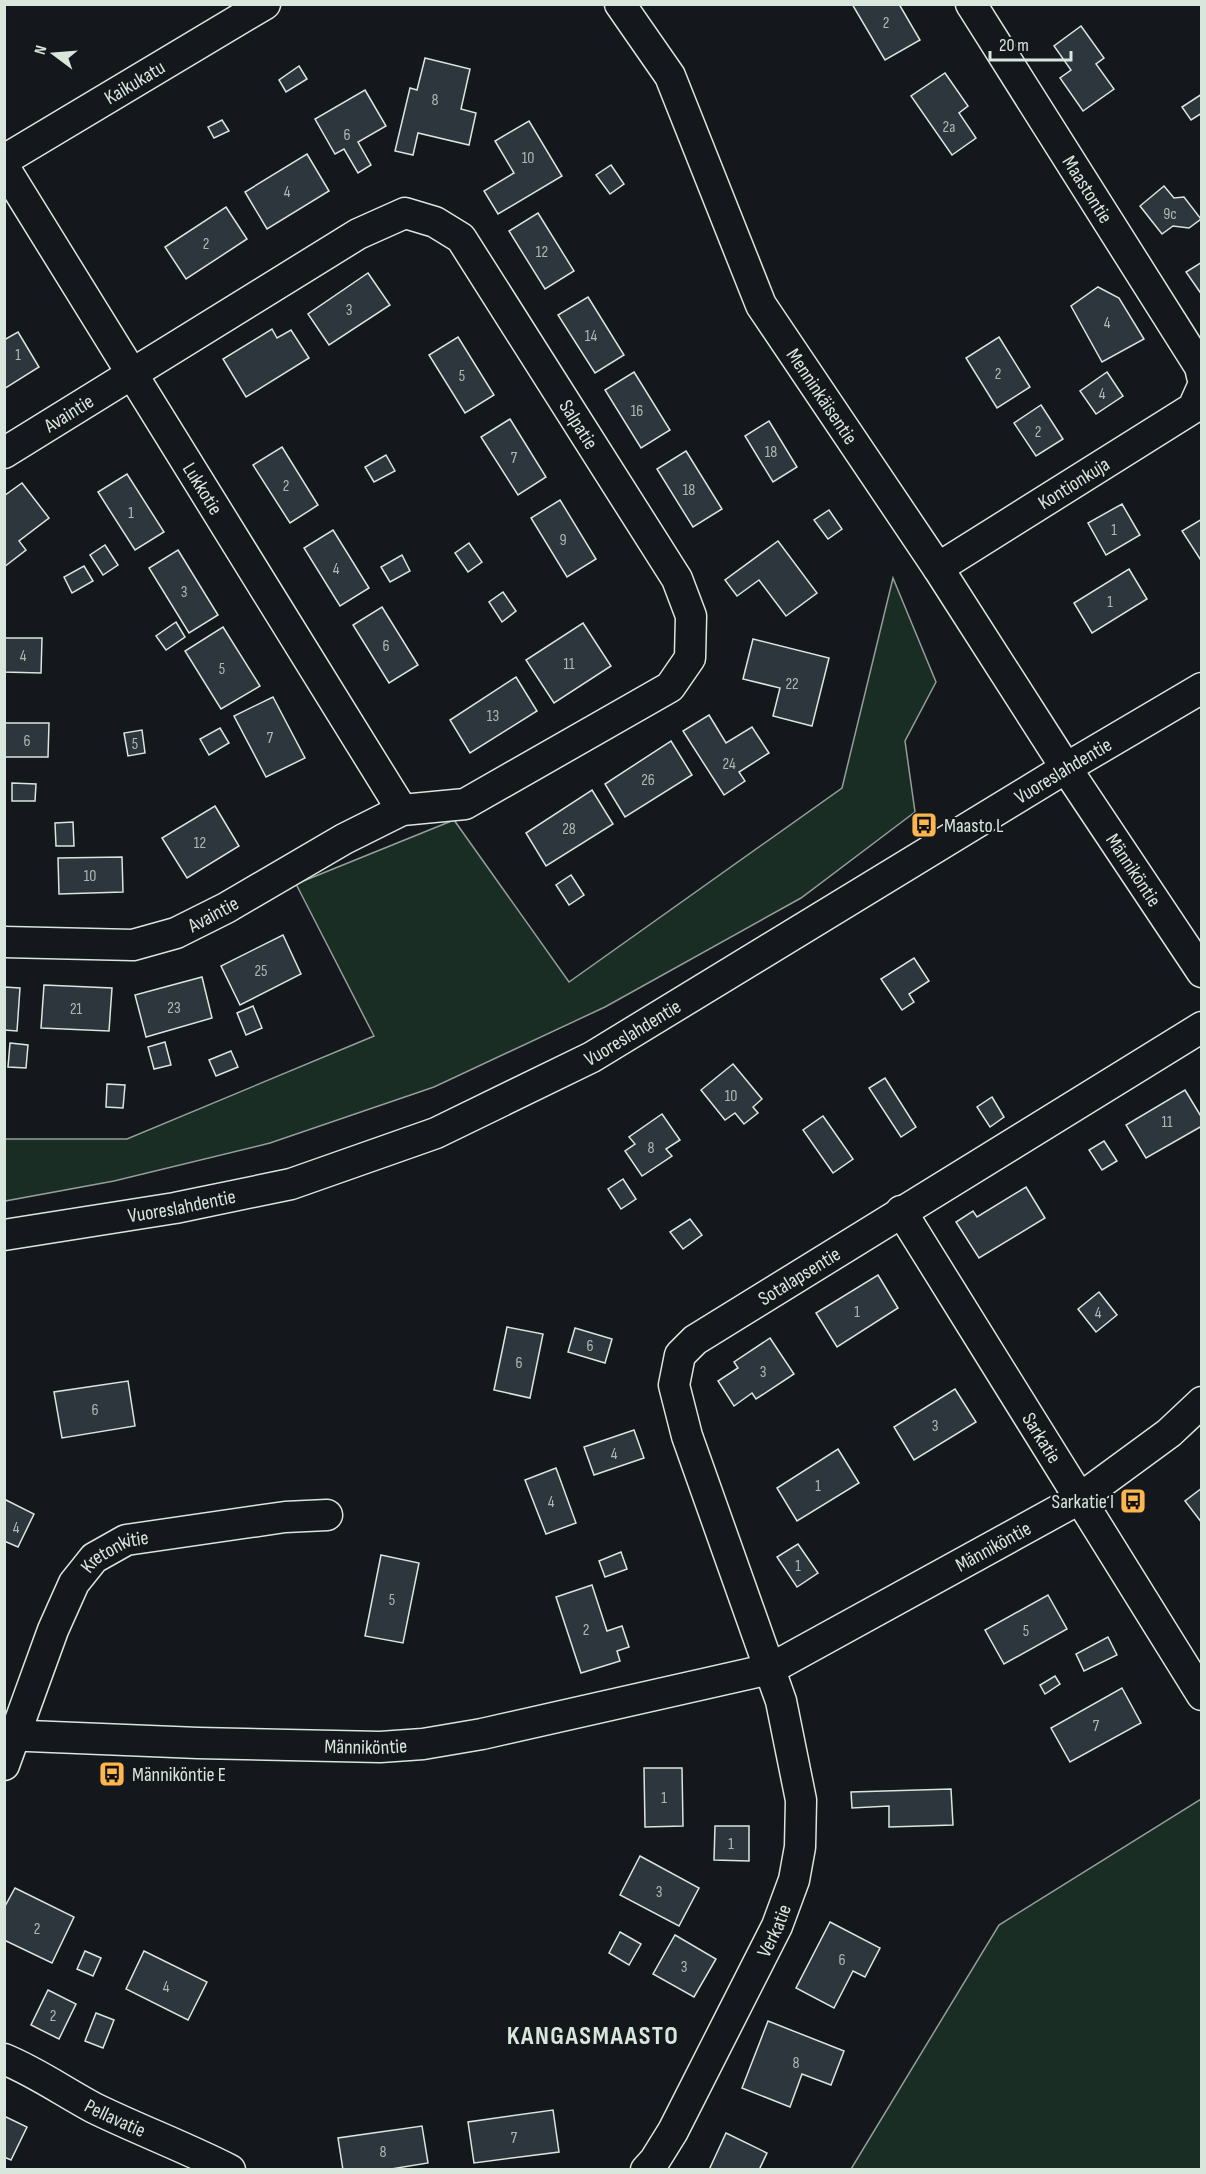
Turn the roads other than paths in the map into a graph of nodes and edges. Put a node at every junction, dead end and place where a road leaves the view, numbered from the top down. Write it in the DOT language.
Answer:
graph roads {
  1 [pos="265,4"];
  2 [pos="620,4"];
  3 [pos="970,4"];
  4 [pos="4,160"];
  5 [pos="4,167"];
  6 [pos="133,372"];
  7 [pos="1202,376"];
  8 [pos="1202,388"];
  9 [pos="4,453"];
  10 [pos="938,568"];
  11 [pos="1202,688"];
  12 [pos="1066,768"];
  13 [pos="402,810"];
  14 [pos="4,942"];
  15 [pos="1202,972"];
  16 [pos="1202,1027"];
  17 [pos="901,1210"];
  18 [pos="4,1235"];
  19 [pos="1202,1402"];
  20 [pos="1079,1499"];
  21 [pos="327,1515"];
  22 [pos="770,1669"];
  23 [pos="1202,1695"];
  24 [pos="10,1735"];
  25 [pos="4,1765"];
  26 [pos="4,2059"];
  27 [pos="230,2169"];
  28 [pos="646,2169"];
  1 -- 4 [label="street, Kaikukatu"];
  2 -- 10 [label="street, Menninkäisentie"];
  3 -- 7 [label="street, Maastontie"];
  5 -- 6 [label="street, Lukkotie"];
  6 -- 9 [label="street, Avaintie"];
  6 -- 13 [label="street, Lukkotie"];
  6 -- 13 [label="street, Salpatie"];
  8 -- 10 [label="street, Kontionkuja"];
  10 -- 12 [label="street, Menninkäisentie"];
  11 -- 12 [label="street, Vuoreslahdentie"];
  12 -- 15 [label="street, Männiköntie"];
  12 -- 18 [label="street, Vuoreslahdentie"];
  13 -- 14 [label="street, Avaintie"];
  16 -- 17 [label="street, Sotalapsentie"];
  17 -- 20 [label="street, Sarkatie"];
  17 -- 22 [label="street, Sotalapsentie"];
  19 -- 20 [label="street, Männiköntie"];
  20 -- 22 [label="street, Männiköntie"];
  20 -- 23 [label="street, Sarkatie"];
  21 -- 24 [label="street, Kretonkitie"];
  22 -- 24 [label="street, Männiköntie"];
  22 -- 28 [label="street, Verkatie"];
  24 -- 25 [label="street, Kretonkitie"];
  26 -- 27 [label="street, Pellavatie"];
}
